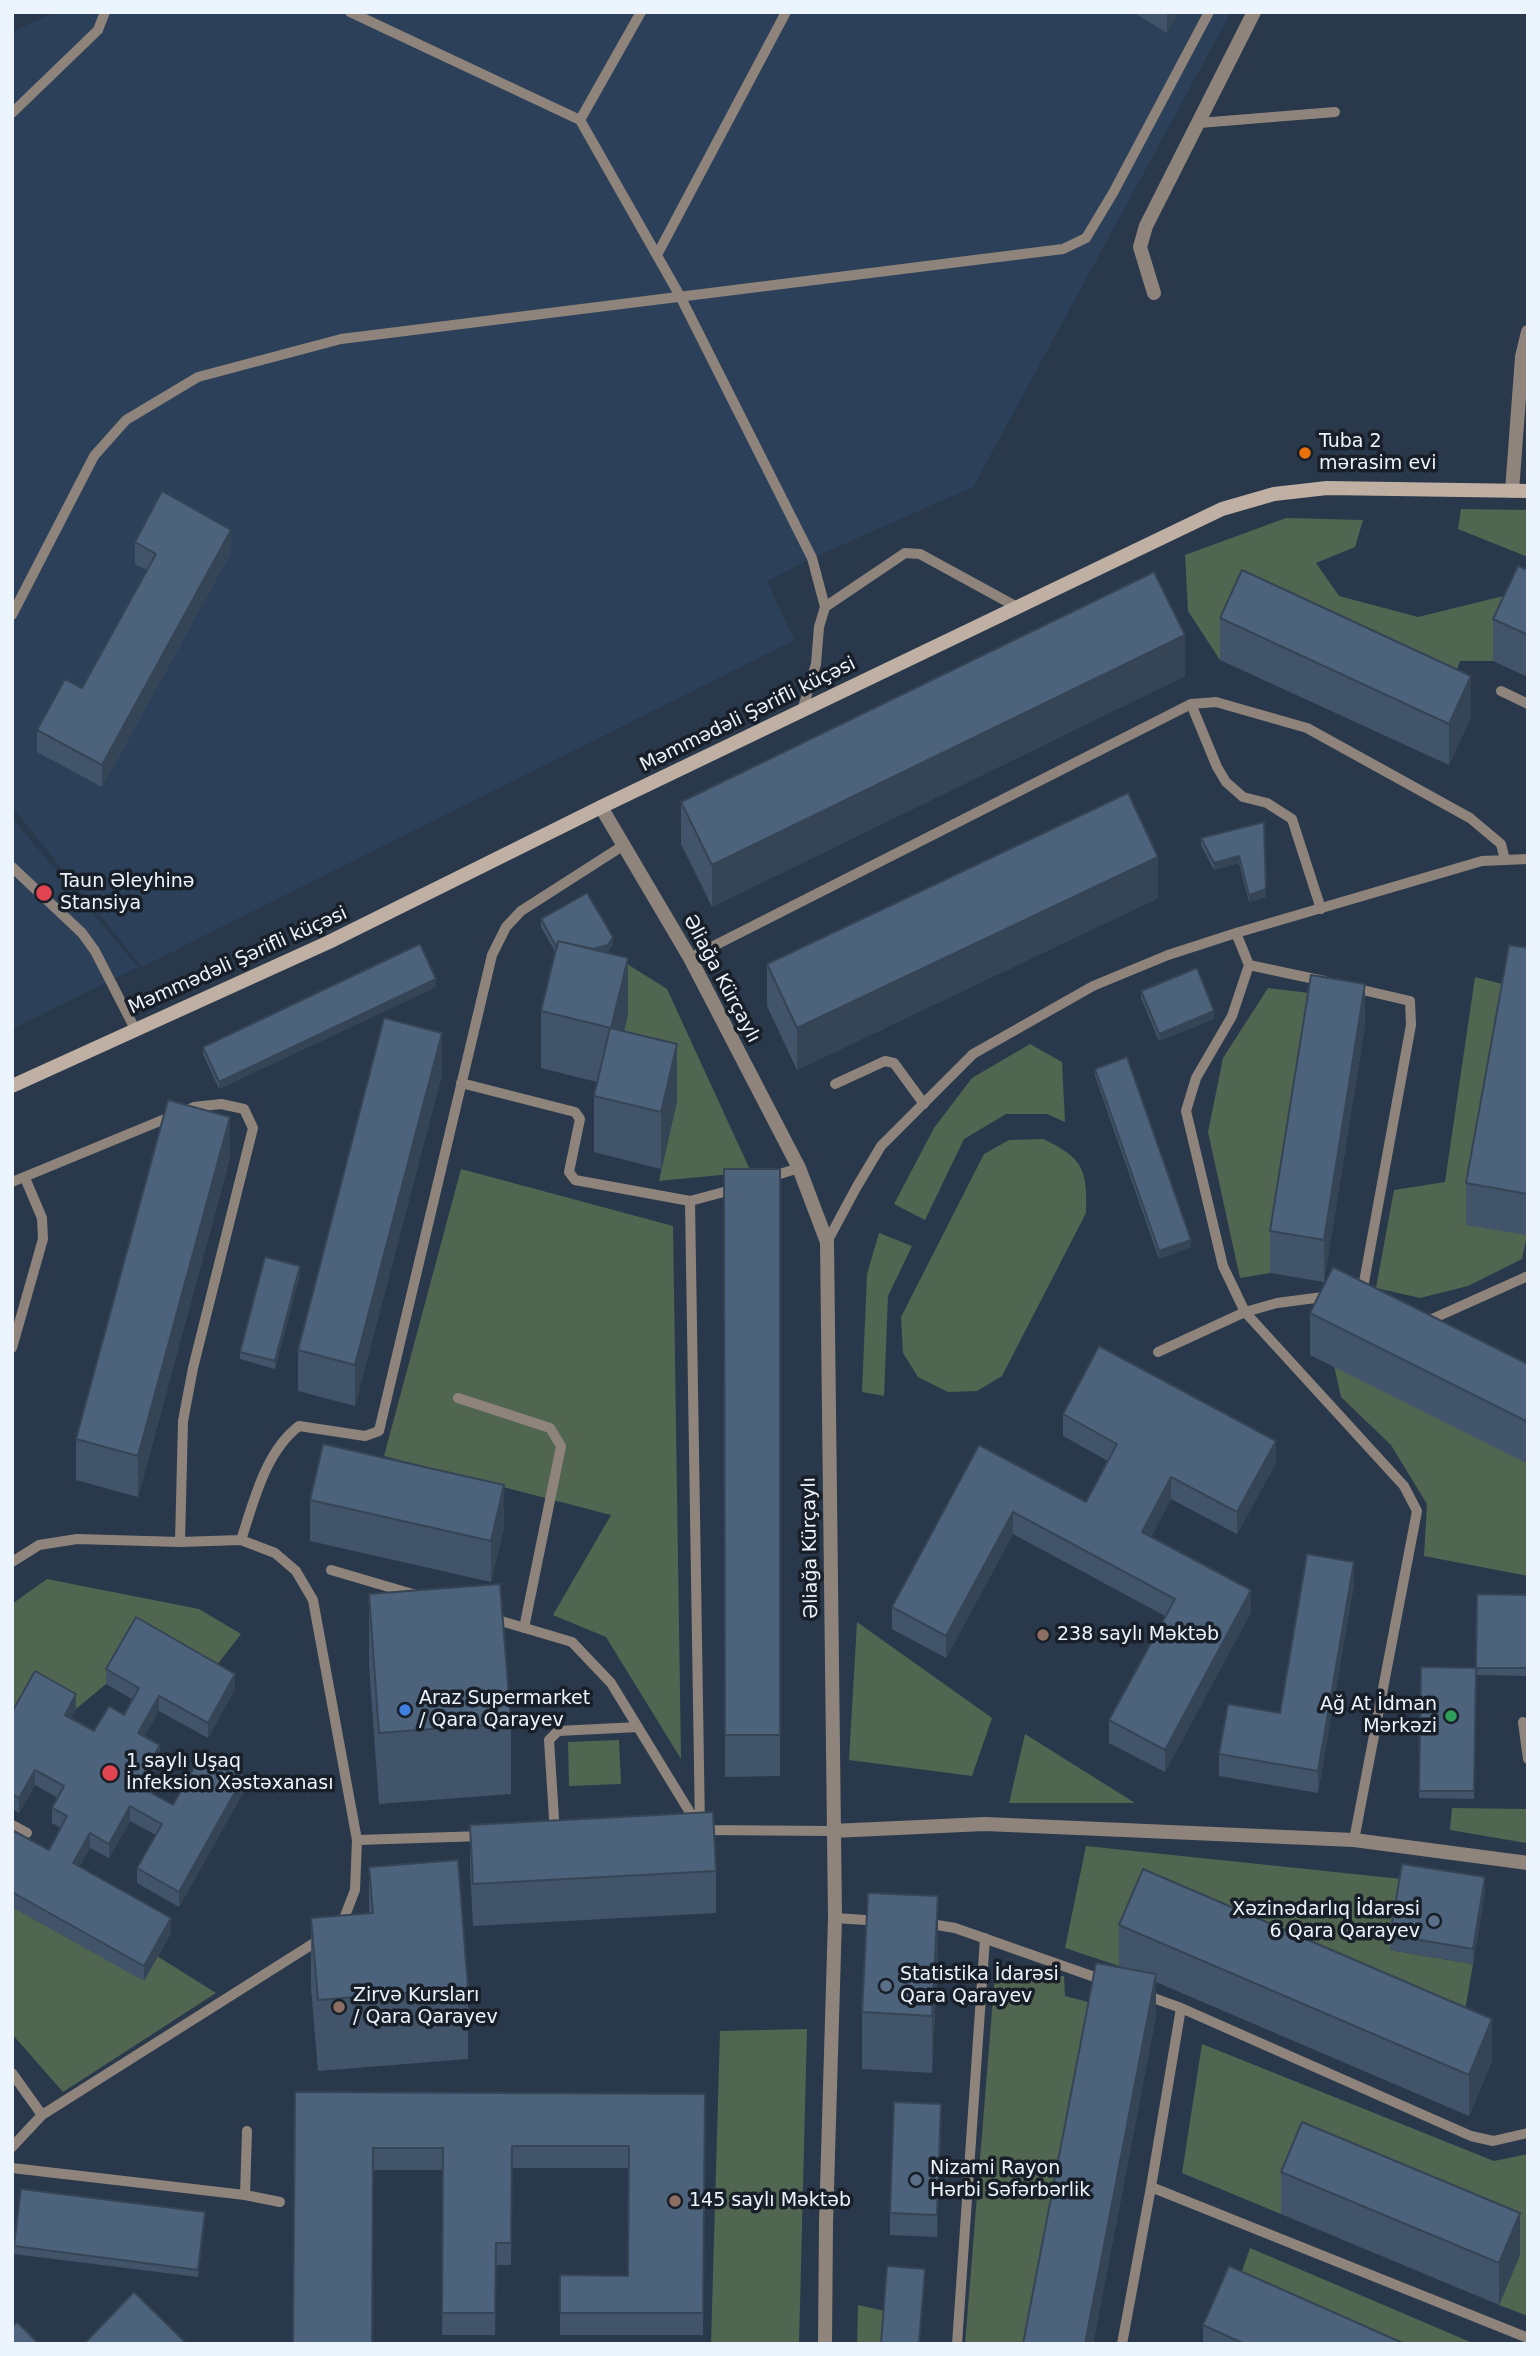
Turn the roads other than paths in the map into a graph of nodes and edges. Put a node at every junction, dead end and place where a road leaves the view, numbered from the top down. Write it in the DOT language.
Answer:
graph roads {
  1 [pos="105,12"];
  2 [pos="350,12"];
  3 [pos="641,12"];
  4 [pos="786,12"];
  5 [pos="1209,12"];
  6 [pos="1254,12"];
  7 [pos="1335,112"];
  8 [pos="12,113"];
  9 [pos="580,120"];
  10 [pos="1199,123"];
  11 [pos="657,255"];
  12 [pos="1154,293"];
  13 [pos="680,296"];
  14 [pos="1528,332"];
  15 [pos="1512,491"];
  16 [pos="1528,491"];
  17 [pos="825,607"];
  18 [pos="1017,607"];
  19 [pos="12,615"];
  20 [pos="1501,691"];
  21 [pos="1191,704"];
  22 [pos="1528,704"];
  23 [pos="802,711"];
  24 [pos="601,807"];
  25 [pos="624,845"];
  26 [pos="1528,859"];
  27 [pos="1505,860"];
  28 [pos="12,867"];
  29 [pos="1321,909"];
  30 [pos="1236,933"];
  31 [pos="690,958"];
  32 [pos="1248,965"];
  33 [pos="1329,983"];
  34 [pos="1343,986"];
  35 [pos="135,1030"];
  36 [pos="461,1083"];
  37 [pos="835,1084"];
  38 [pos="12,1086"];
  39 [pos="924,1104"];
  40 [pos="799,1168"];
  41 [pos="25,1178"];
  42 [pos="12,1182"];
  43 [pos="690,1201"];
  44 [pos="827,1241"];
  45 [pos="1528,1276"];
  46 [pos="1348,1301"];
  47 [pos="1360,1303"];
  48 [pos="1245,1312"];
  49 [pos="1409,1317"];
  50 [pos="1432,1319"];
  51 [pos="1441,1329"];
  52 [pos="12,1348"];
  53 [pos="1158,1352"];
  54 [pos="458,1398"];
  55 [pos="241,1540"];
  56 [pos="180,1542"];
  57 [pos="12,1562"];
  58 [pos="331,1570"];
  59 [pos="421,1597"];
  60 [pos="485,1616"];
  61 [pos="524,1628"];
  62 [pos="1522,1722"];
  63 [pos="638,1727"];
  64 [pos="1528,1759"];
  65 [pos="12,1825"];
  66 [pos="687,1830"];
  67 [pos="700,1830"];
  68 [pos="832,1831"];
  69 [pos="27,1833"];
  70 [pos="569,1833"];
  71 [pos="542,1834"];
  72 [pos="555,1834"];
  73 [pos="502,1836"];
  74 [pos="357,1840"];
  75 [pos="1354,1840"];
  76 [pos="1528,1863"];
  77 [pos="835,1918"];
  78 [pos="890,1921"];
  79 [pos="918,1923"];
  80 [pos="985,1938"];
  81 [pos="1116,1984"];
  82 [pos="1129,1989"];
  83 [pos="1181,2008"];
  84 [pos="12,2073"];
  85 [pos="42,2115"];
  86 [pos="247,2131"];
  87 [pos="1528,2133"];
  88 [pos="12,2147"];
  89 [pos="12,2168"];
  90 [pos="1152,2187"];
  91 [pos="245,2195"];
  92 [pos="280,2202"];
  93 [pos="1528,2338"];
  94 [pos="825,2344"];
  95 [pos="957,2344"];
  96 [pos="1122,2344"];
  1 -- 8 [label="lane"];
  2 -- 9 [label="lane"];
  3 -- 9 [label="lane"];
  4 -- 11 [label="lane"];
  5 -- 13 [label="lane"];
  6 -- 10 [label="street"];
  7 -- 10 [label="lane"];
  9 -- 11 [label="lane"];
  10 -- 12 [label="street"];
  11 -- 13 [label="lane"];
  13 -- 17 [label="lane"];
  13 -- 19 [label="lane"];
  14 -- 15 [label="street"];
  15 -- 16 [label="street, Məmmədəli Şərifli küçəsi"];
  15 -- 18 [label="street, Məmmədəli Şərifli küçəsi"];
  17 -- 18 [label="lane"];
  17 -- 23 [label="lane"];
  18 -- 23 [label="street, Məmmədəli Şərifli küçəsi"];
  20 -- 22 [label="lane"];
  21 -- 27 [label="lane"];
  21 -- 29 [label="lane"];
  21 -- 31 [label="lane"];
  23 -- 24 [label="street, Məmmədəli Şərifli küçəsi"];
  24 -- 25 [label="street, Əliağa Kürçaylı"];
  24 -- 35 [label="street, Məmmədəli Şərifli küçəsi"];
  25 -- 31 [label="street, Əliağa Kürçaylı"];
  25 -- 36 [label="lane"];
  26 -- 27 [label="lane"];
  27 -- 29 [label="lane"];
  28 -- 35 [label="lane"];
  29 -- 30 [label="lane"];
  30 -- 32 [label="lane"];
  30 -- 39 [label="lane"];
  31 -- 40 [label="street, Əliağa Kürçaylı"];
  32 -- 33 [label="lane"];
  32 -- 48 [label="lane"];
  34 -- 47 [label="lane"];
  35 -- 38 [label="street, Məmmədəli Şərifli küçəsi"];
  36 -- 43 [label="lane"];
  36 -- 55 [label="lane"];
  37 -- 39 [label="lane"];
  39 -- 44 [label="lane"];
  40 -- 43 [label="lane"];
  40 -- 44 [label="street, Əliağa Kürçaylı"];
  41 -- 42 [label="lane"];
  41 -- 52 [label="lane"];
  41 -- 56 [label="lane"];
  43 -- 67 [label="lane"];
  44 -- 68 [label="street, Əliağa Kürçaylı"];
  45 -- 50 [label="lane"];
  46 -- 48 [label="lane"];
  48 -- 53 [label="lane"];
  48 -- 75 [label="lane"];
  49 -- 50 [label="lane"];
  50 -- 51 [label="lane"];
  54 -- 61 [label="lane"];
  55 -- 56 [label="lane"];
  55 -- 74 [label="lane"];
  56 -- 57 [label="lane"];
  58 -- 59 [label="lane"];
  60 -- 61 [label="lane"];
  61 -- 63 [label="lane"];
  62 -- 64 [label="lane"];
  63 -- 67 [label="lane"];
  63 -- 72 [label="lane"];
  65 -- 69 [label="lane"];
  66 -- 67 [label="lane"];
  67 -- 68 [label="lane"];
  68 -- 75 [label="street"];
  68 -- 77 [label="street, Əliağa Kürçaylı"];
  70 -- 72 [label="lane"];
  71 -- 72 [label="lane"];
  73 -- 74 [label="lane"];
  74 -- 85 [label="lane"];
  75 -- 76 [label="street"];
  77 -- 78 [label="lane"];
  77 -- 94 [label="street, Əliağa Kürçaylı"];
  79 -- 80 [label="lane"];
  80 -- 81 [label="lane"];
  80 -- 95 [label="lane"];
  82 -- 83 [label="lane"];
  83 -- 87 [label="lane"];
  83 -- 90 [label="lane"];
  84 -- 85 [label="lane"];
  85 -- 88 [label="lane"];
  86 -- 91 [label="lane"];
  89 -- 91 [label="lane"];
  90 -- 93 [label="lane"];
  90 -- 96 [label="lane"];
  91 -- 92 [label="lane"];
}
